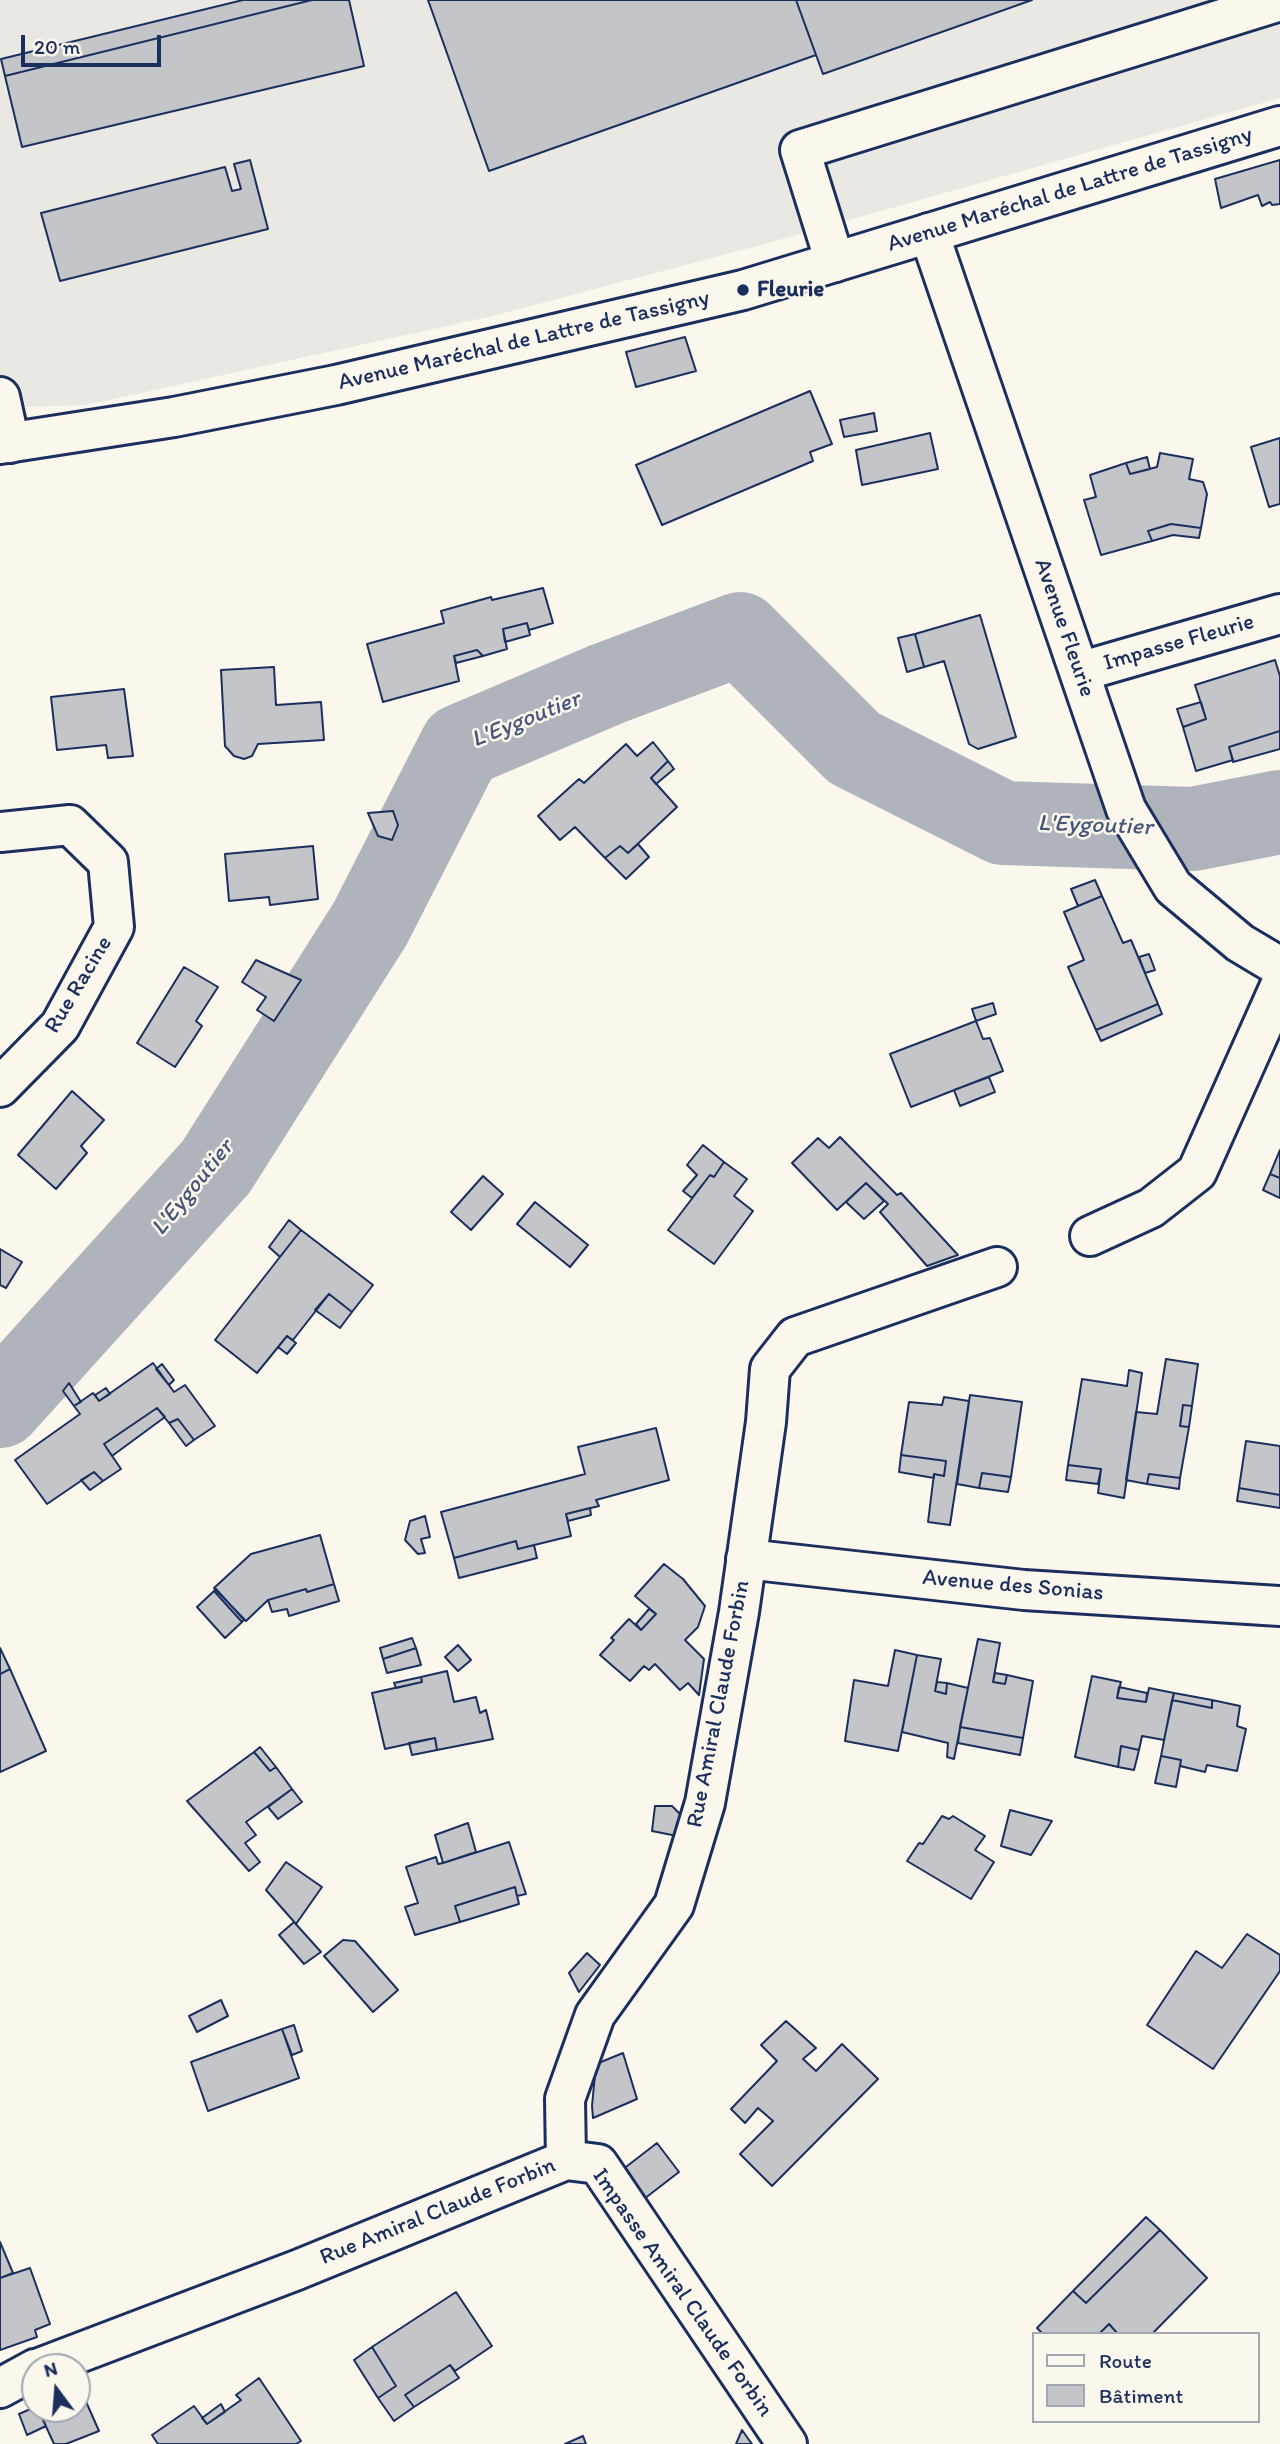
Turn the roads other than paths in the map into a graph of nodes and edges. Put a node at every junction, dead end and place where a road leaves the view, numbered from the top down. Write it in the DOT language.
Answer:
graph roads {
  1 [pos="1280,1"];
  2 [pos="1280,126"];
  3 [pos="929,233"];
  4 [pos="835,262"];
  5 [pos="0,397"];
  6 [pos="5,443"];
  7 [pos="1280,614"];
  8 [pos="1079,672"];
  9 [pos="0,832"];
  10 [pos="1280,967"];
  11 [pos="1280,986"];
  12 [pos="0,1087"];
  13 [pos="1090,1236"];
  14 [pos="997,1268"];
  15 [pos="746,1559"];
  16 [pos="1280,1605"];
  17 [pos="566,2160"];
  18 [pos="78,2353"];
  19 [pos="21,2377"];
  20 [pos="0,2388"];
  21 [pos="787,2444"];
  1 -- 4 [label="street"];
  2 -- 3 [label="street, Avenue Maréchal de Lattre de Tassigny"];
  3 -- 4 [label="street, Avenue Maréchal de Lattre de Tassigny"];
  3 -- 8 [label="street, Avenue Fleurie"];
  4 -- 6 [label="street, Avenue Maréchal de Lattre de Tassigny"];
  5 -- 6 [label="street"];
  7 -- 8 [label="street, Impasse Fleurie"];
  8 -- 10 [label="street, Avenue Fleurie"];
  9 -- 12 [label="street, Rue Racine"];
  11 -- 13 [label="street"];
  14 -- 15 [label="street, Rue Amiral Claude Forbin"];
  15 -- 16 [label="street, Avenue des Sonias"];
  15 -- 17 [label="street, Rue Amiral Claude Forbin"];
  17 -- 18 [label="street, Rue Amiral Claude Forbin"];
  17 -- 21 [label="street, Impasse Amiral Claude Forbin"];
  19 -- 20 [label="street"];
}
